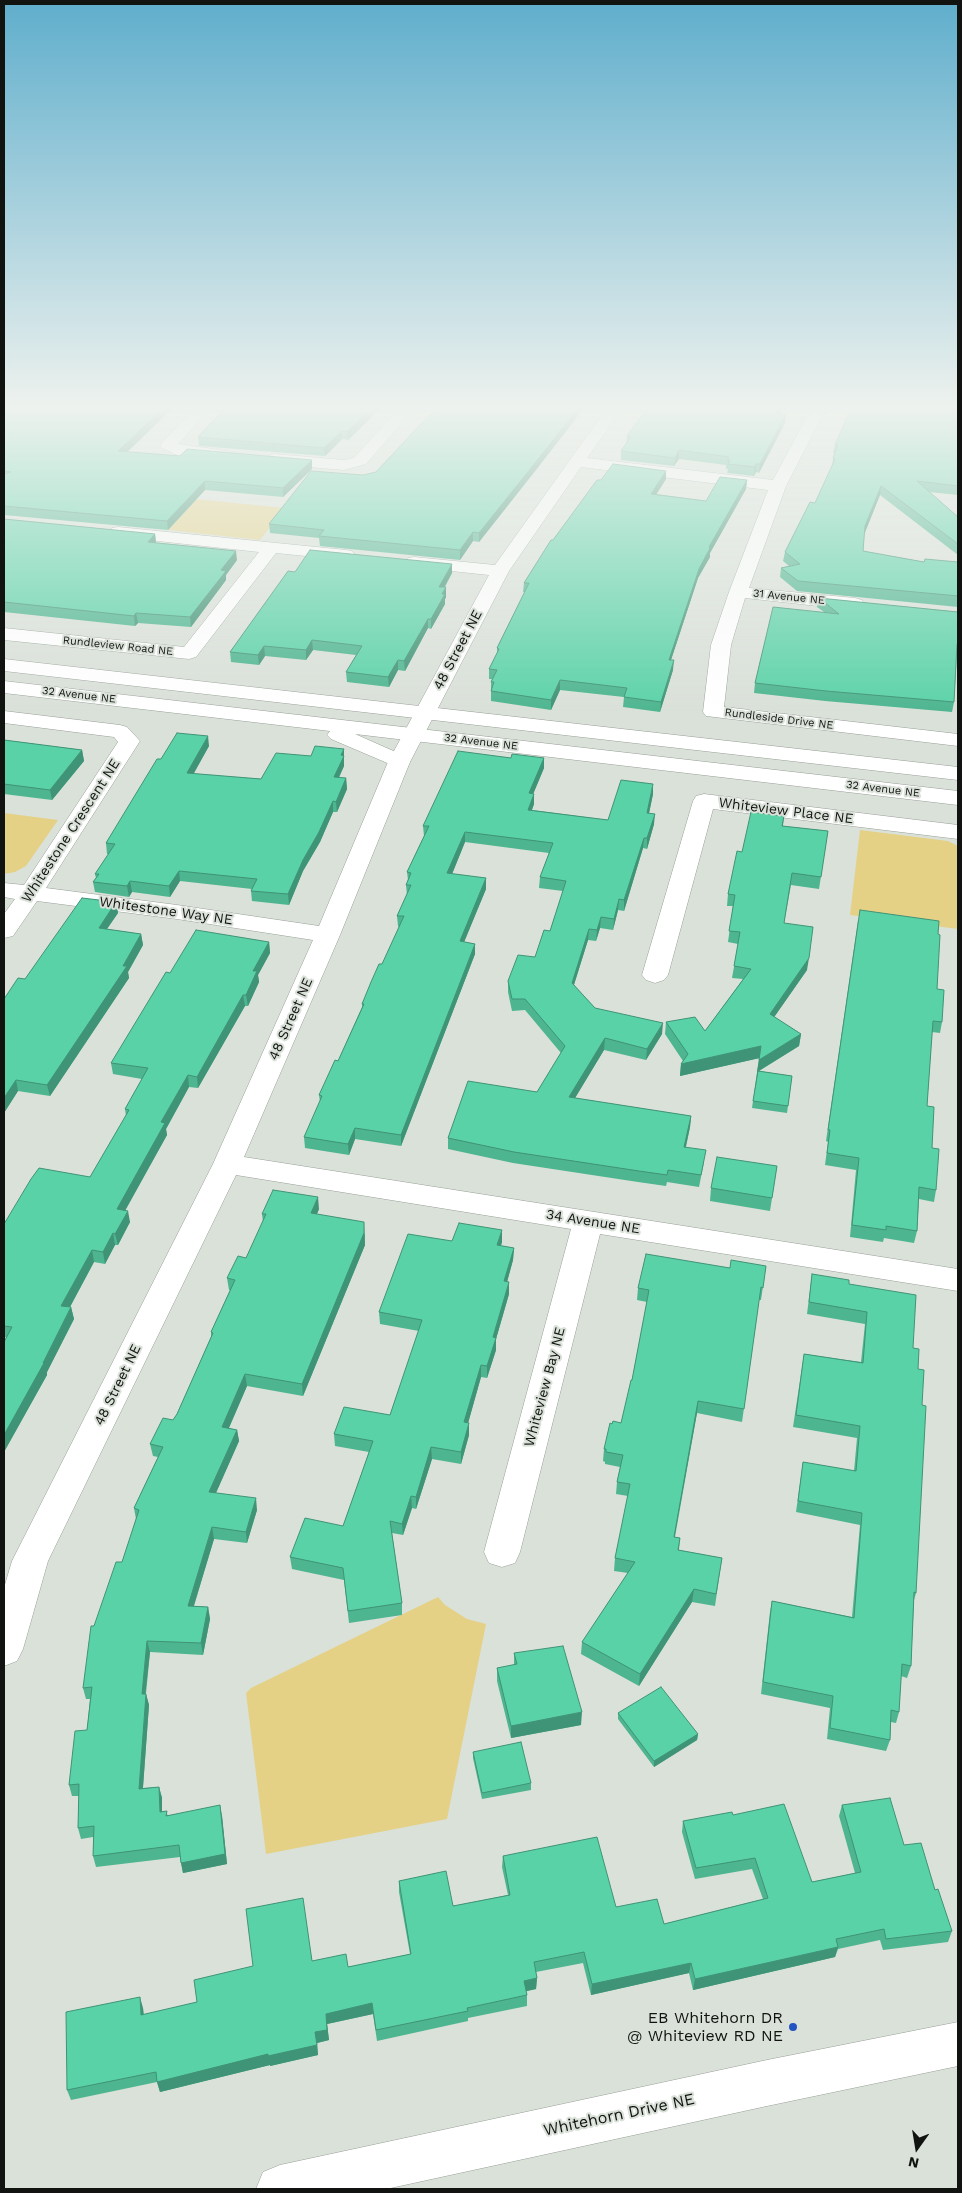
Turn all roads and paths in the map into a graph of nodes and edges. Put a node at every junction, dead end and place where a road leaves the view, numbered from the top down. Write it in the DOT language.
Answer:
graph roads {
  1 [pos="543,510"];
  2 [pos="769,510"];
  3 [pos="103,531"];
  4 [pos="271,548"];
  5 [pos="364,557"];
  6 [pos="393,560"];
  7 [pos="500,571"];
  8 [pos="738,592"];
  9 [pos="872,606"];
  10 [pos="4,634"];
  11 [pos="4,665"];
  12 [pos="4,686"];
  13 [pos="425,713"];
  14 [pos="4,717"];
  15 [pos="276,718"];
  16 [pos="415,734"];
  17 [pos="958,740"];
  18 [pos="399,762"];
  19 [pos="958,774"];
  20 [pos="958,798"];
  21 [pos="958,832"];
  22 [pos="4,890"];
  23 [pos="31,893"];
  24 [pos="4,931"];
  25 [pos="328,935"];
  26 [pos="655,975"];
  27 [pos="227,1164"];
  28 [pos="588,1222"];
  29 [pos="958,1280"];
  30 [pos="502,1552"];
  31 [pos="4,1649"];
  32 [pos="958,2044"];
  33 [pos="280,2189"];
  1 -- 7 [label="street, 48 Street NE"];
  2 -- 8 [label="street, Rundleside Drive NE"];
  3 -- 4 [label="street"];
  4 -- 5 [label="street"];
  4 -- 10 [label="street, Rundleview Road NE"];
  6 -- 7 [label="street"];
  7 -- 13 [label="street, 48 Street NE"];
  8 -- 9 [label="street, 31 Avenue NE"];
  8 -- 17 [label="street, Rundleside Drive NE"];
  11 -- 13 [label="street, 32 Avenue NE"];
  12 -- 15 [label="street, 32 Avenue NE"];
  13 -- 16 [label="street, 48 Street NE"];
  13 -- 19 [label="street, 32 Avenue NE"];
  14 -- 23 [label="street, Whitestone Crescent NE"];
  15 -- 16 [label="street, 32 Avenue NE"];
  15 -- 18 [label="street"];
  16 -- 18 [label="street, 48 Street NE"];
  16 -- 20 [label="street, 32 Avenue NE"];
  18 -- 25 [label="street, 48 Street NE"];
  21 -- 26 [label="street, Whiteview Place NE"];
  22 -- 23 [label="street, Whitestone Way NE"];
  23 -- 24 [label="street, Whitestone Crescent NE"];
  23 -- 25 [label="street, Whitestone Way NE"];
  25 -- 27 [label="street, 48 Street NE"];
  27 -- 28 [label="street, 34 Avenue NE"];
  27 -- 31 [label="street, 48 Street NE"];
  28 -- 29 [label="street, 34 Avenue NE"];
  28 -- 30 [label="street, Whiteview Bay NE"];
  32 -- 33 [label="street, Whitehorn Drive NE"];
}
